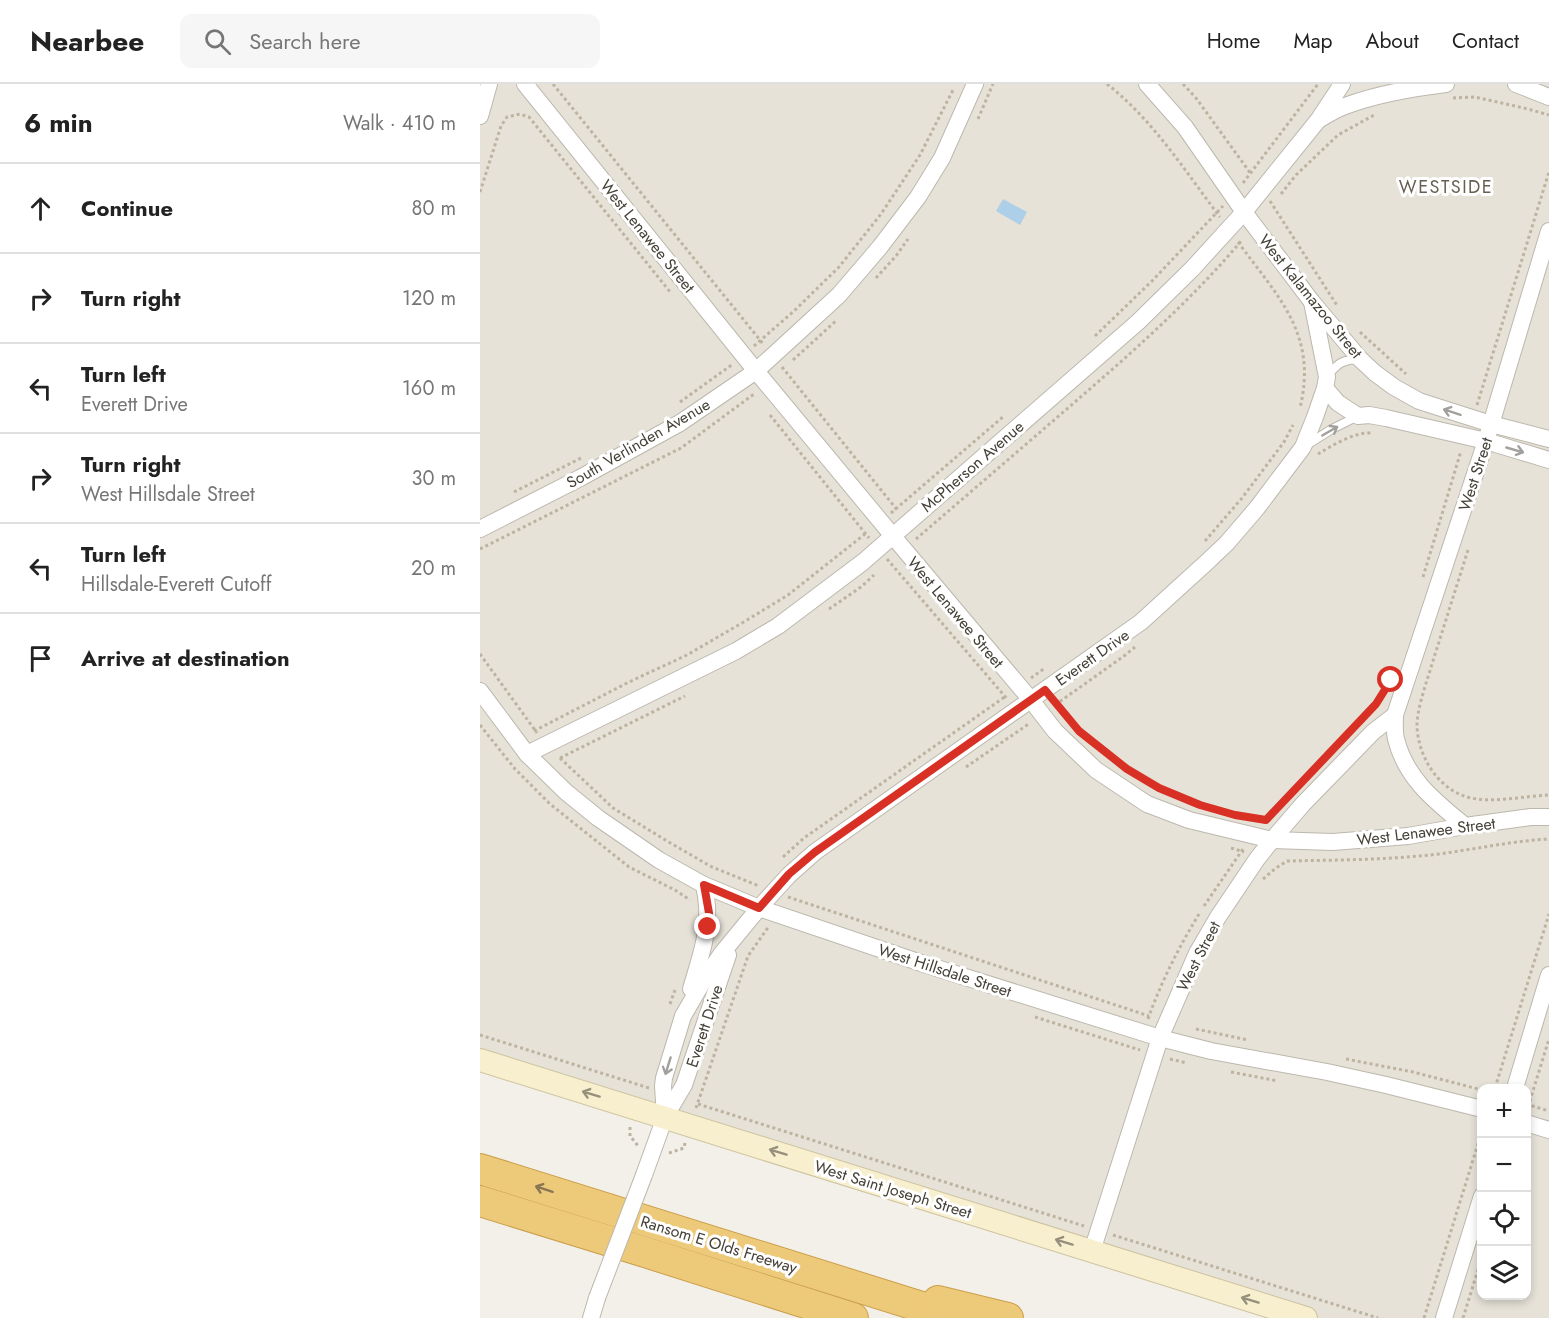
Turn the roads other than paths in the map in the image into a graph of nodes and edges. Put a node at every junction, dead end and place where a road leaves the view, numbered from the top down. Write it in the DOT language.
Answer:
graph roads {
  1 [pos="489,84"];
  2 [pos="525,84"];
  3 [pos="975,84"];
  4 [pos="1147,84"];
  5 [pos="1342,84"];
  6 [pos="1446,84"];
  7 [pos="1516,84"];
  8 [pos="1549,97"];
  9 [pos="480,116"];
  10 [pos="1319,119"];
  11 [pos="1244,212"];
  12 [pos="1549,231"];
  13 [pos="1312,302"];
  14 [pos="1360,359"];
  15 [pos="756,370"];
  16 [pos="1326,382"];
  17 [pos="1358,416"];
  18 [pos="1491,424"];
  19 [pos="1549,439"];
  20 [pos="1486,441"];
  21 [pos="1303,447"];
  22 [pos="1549,460"];
  23 [pos="480,529"];
  24 [pos="892,535"];
  25 [pos="480,691"];
  26 [pos="1038,695"];
  27 [pos="1395,715"];
  28 [pos="527,754"];
  29 [pos="1549,817"];
  30 [pos="1465,826"];
  31 [pos="1272,840"];
  32 [pos="704,885"];
  33 [pos="759,908"];
  34 [pos="739,933"];
  35 [pos="1549,975"];
  36 [pos="676,1014"];
  37 [pos="1160,1038"];
  38 [pos="480,1060"];
  39 [pos="1516,1084"];
  40 [pos="670,1095"];
  41 [pos="1477,1108"];
  42 [pos="665,1117"];
  43 [pos="1531,1124"];
  44 [pos="1549,1130"];
  45 [pos="480,1169"];
  46 [pos="480,1201"];
  47 [pos="1477,1212"];
  48 [pos="1096,1241"];
  49 [pos="656,1255"];
  50 [pos="770,1260"];
  51 [pos="591,1318"];
  52 [pos="814,1318"];
  53 [pos="853,1318"];
  54 [pos="957,1318"];
  55 [pos="1008,1318"];
  56 [pos="1306,1318"];
  57 [pos="1444,1318"];
  1 -- 9 [label="street"];
  2 -- 15 [label="street, West Lenawee Street"];
  3 -- 15 [label="street, South Verlinden Avenue"];
  4 -- 11 [label="street, West Kalamazoo Street"];
  5 -- 10 [label="street, McPherson Avenue"];
  6 -- 10 [label="street"];
  7 -- 8 [label="street"];
  10 -- 11 [label="street, McPherson Avenue"];
  11 -- 13 [label="street, West Kalamazoo Street"];
  11 -- 24 [label="street, McPherson Avenue"];
  12 -- 18 [label="street, West Street"];
  13 -- 14 [label="street, West Kalamazoo Street"];
  13 -- 16 [label="street"];
  14 -- 16 [label="lane"];
  18 -- 14 [label="street, West Kalamazoo Street, one-way"];
  15 -- 23 [label="street, South Verlinden Avenue"];
  15 -- 24 [label="street, West Lenawee Street"];
  16 -- 17 [label="street"];
  16 -- 21 [label="street, Everett Drive"];
  17 -- 20 [label="street"];
  21 -- 17 [label="lane, one-way"];
  18 -- 19 [label="street, West Kalamazoo Street"];
  18 -- 20 [label="street, West Street"];
  20 -- 22 [label="street, one-way"];
  20 -- 27 [label="street, West Street"];
  21 -- 26 [label="street, Everett Drive"];
  24 -- 26 [label="street, West Lenawee Street"];
  24 -- 28 [label="street, McPherson Avenue"];
  25 -- 28 [label="street, West Hillsdale Street"];
  26 -- 31 [label="street, West Lenawee Street"];
  26 -- 33 [label="street, Everett Drive"];
  27 -- 30 [label="street, West Street"];
  27 -- 31 [label="street, West Street"];
  28 -- 32 [label="street, West Hillsdale Street"];
  29 -- 30 [label="street, West Lenawee Street"];
  30 -- 31 [label="street, West Lenawee Street"];
  31 -- 37 [label="street, West Street"];
  32 -- 33 [label="street, West Hillsdale Street"];
  32 -- 36 [label="street"];
  33 -- 34 [label="street, Everett Drive"];
  33 -- 37 [label="street, West Hillsdale Street"];
  34 -- 36 [label="street, Everett Drive"];
  34 -- 40 [label="street, Everett Drive"];
  35 -- 39 [label="street"];
  36 -- 40 [label="street, Everett Drive, one-way"];
  37 -- 41 [label="street, West Hillsdale Street"];
  37 -- 48 [label="street, West Street"];
  42 -- 38 [label="main road, West Saint Joseph Street, one-way"];
  40 -- 42 [label="street, Everett Drive"];
  48 -- 42 [label="main road, West Saint Joseph Street, one-way"];
  42 -- 51 [label="street, Everett Drive, bridge"];
  43 -- 44 [label="street"];
  50 -- 45 [label="highway, Ransom E Olds Freeway, one-way"];
  46 -- 49 [label="highway, Ransom E Olds Freeway"];
  47 -- 57 [label="street"];
  56 -- 48 [label="main road, West Saint Joseph Street, one-way"];
  49 -- 52 [label="highway"];
  49 -- 53 [label="highway, Ransom E Olds Freeway"];
  50 -- 54 [label="highway, Ransom E Olds Freeway"];
  50 -- 55 [label="highway"];
}
